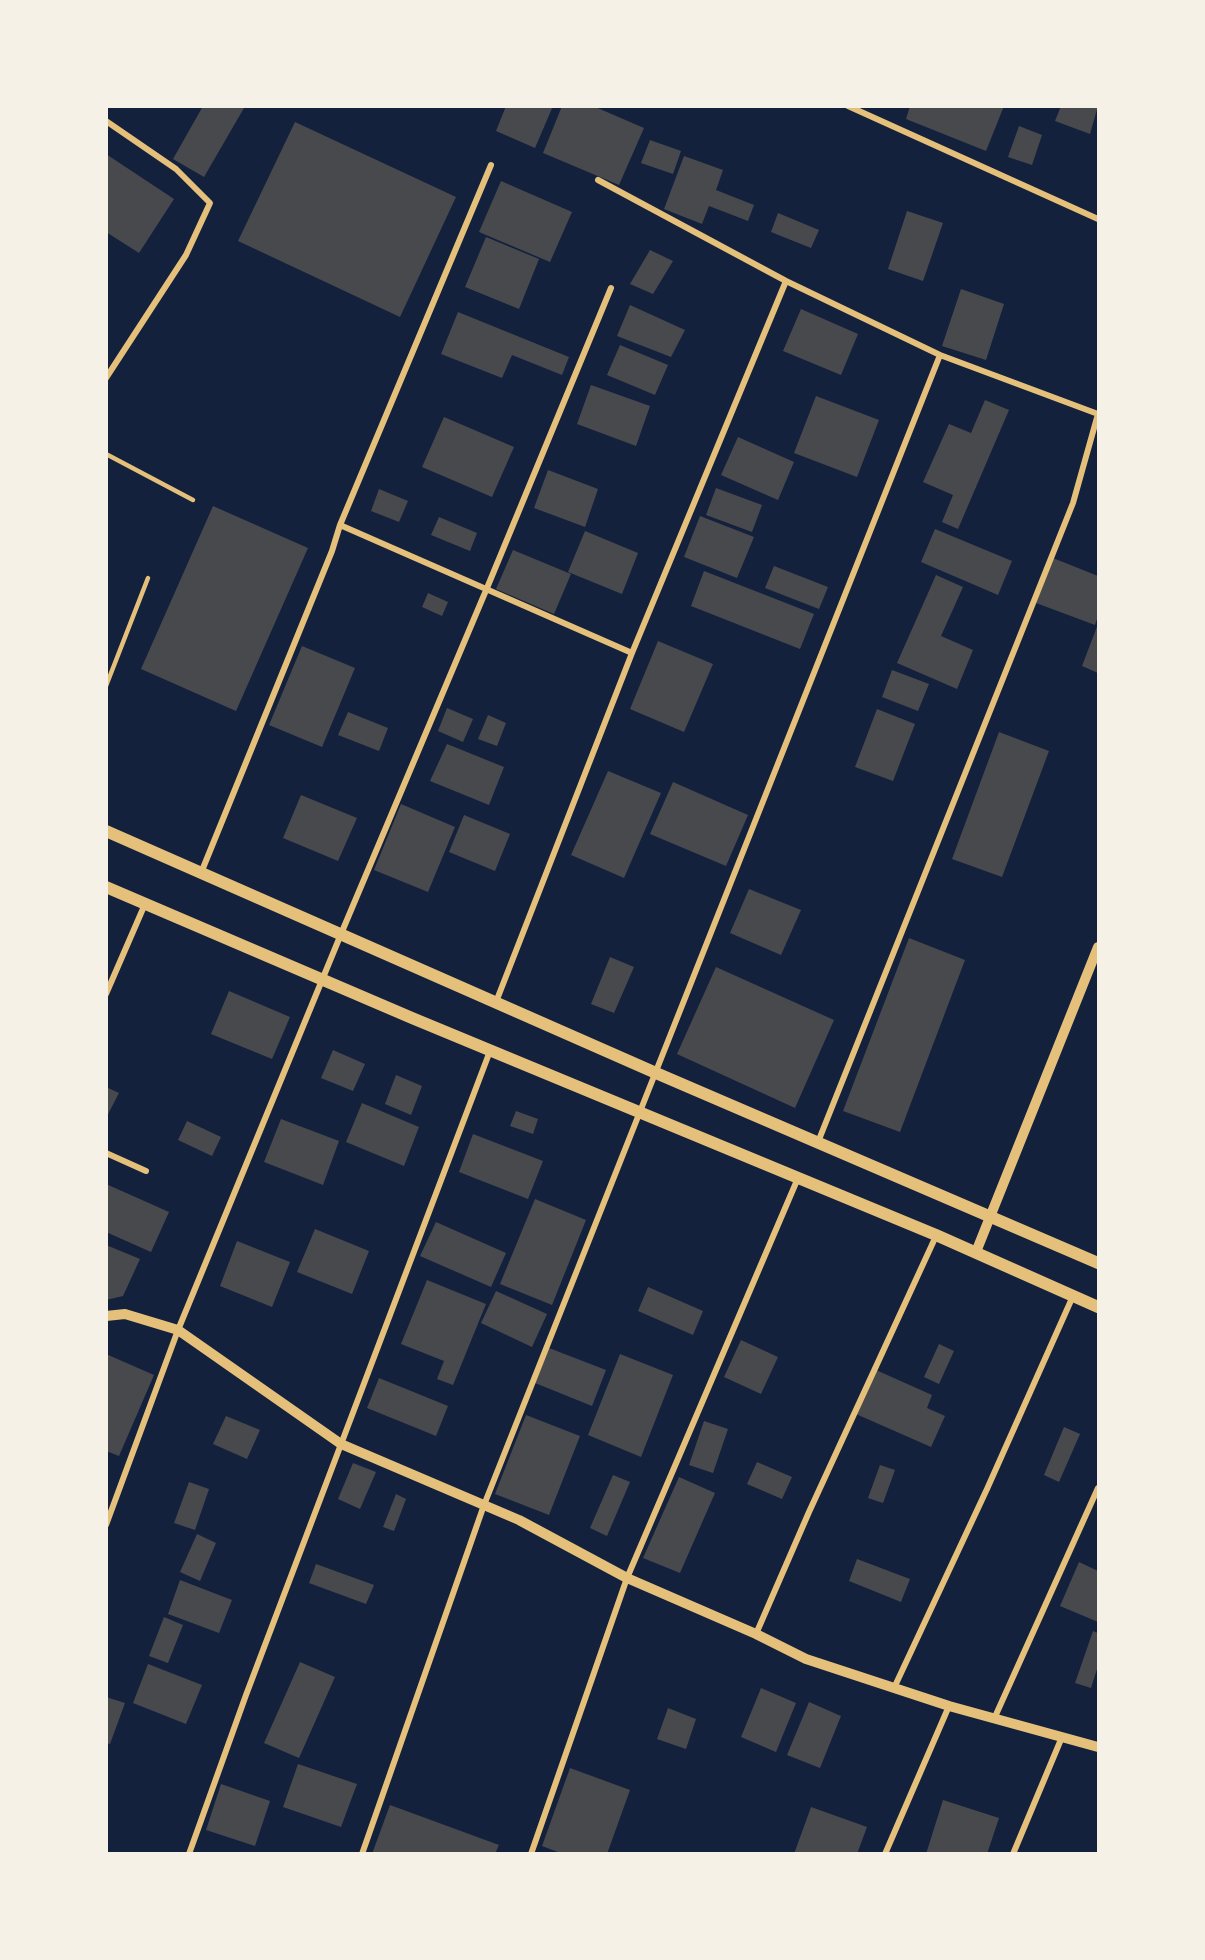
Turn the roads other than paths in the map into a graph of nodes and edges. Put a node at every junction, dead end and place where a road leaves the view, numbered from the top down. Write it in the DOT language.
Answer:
graph roads {
  1 [pos="848,106"];
  2 [pos="106,121"];
  3 [pos="491,165"];
  4 [pos="597,180"];
  5 [pos="1098,219"];
  6 [pos="786,281"];
  7 [pos="611,288"];
  8 [pos="940,355"];
  9 [pos="106,378"];
  10 [pos="106,454"];
  11 [pos="193,500"];
  12 [pos="340,525"];
  13 [pos="148,578"];
  14 [pos="487,588"];
  15 [pos="632,653"];
  16 [pos="106,686"];
  17 [pos="106,831"];
  18 [pos="201,873"];
  19 [pos="106,887"];
  20 [pos="145,904"];
  21 [pos="341,934"];
  22 [pos="1098,947"];
  23 [pos="322,980"];
  24 [pos="106,994"];
  25 [pos="496,1002"];
  26 [pos="490,1051"];
  27 [pos="656,1073"];
  28 [pos="640,1113"];
  29 [pos="818,1143"];
  30 [pos="106,1153"];
  31 [pos="146,1171"];
  32 [pos="798,1178"];
  33 [pos="990,1217"];
  34 [pos="936,1235"];
  35 [pos="976,1252"];
  36 [pos="1098,1263"];
  37 [pos="1073,1296"];
  38 [pos="1098,1307"];
  39 [pos="106,1316"];
  40 [pos="178,1330"];
  41 [pos="341,1444"];
  42 [pos="1098,1488"];
  43 [pos="484,1505"];
  44 [pos="106,1525"];
  45 [pos="627,1578"];
  46 [pos="756,1634"];
  47 [pos="894,1688"];
  48 [pos="949,1706"];
  49 [pos="994,1719"];
  50 [pos="1062,1737"];
  51 [pos="1098,1747"];
  52 [pos="189,1854"];
  53 [pos="362,1854"];
  54 [pos="531,1854"];
  55 [pos="885,1854"];
  56 [pos="1013,1854"];
  1 -- 5 [label="street"];
  2 -- 9 [label="street"];
  3 -- 12 [label="street"];
  4 -- 6 [label="street"];
  6 -- 8 [label="street"];
  6 -- 15 [label="street"];
  7 -- 14 [label="street"];
  8 -- 27 [label="street"];
  8 -- 29 [label="street"];
  10 -- 11 [label="lane"];
  12 -- 14 [label="street"];
  12 -- 18 [label="street"];
  13 -- 16 [label="lane"];
  14 -- 15 [label="street"];
  14 -- 21 [label="street"];
  15 -- 25 [label="street"];
  17 -- 18 [label="main road"];
  18 -- 21 [label="main road"];
  19 -- 20 [label="main road"];
  20 -- 23 [label="main road"];
  20 -- 24 [label="street"];
  21 -- 23 [label="street"];
  21 -- 25 [label="main road"];
  22 -- 33 [label="street"];
  23 -- 26 [label="main road"];
  23 -- 40 [label="street"];
  25 -- 27 [label="main road"];
  26 -- 28 [label="main road"];
  26 -- 41 [label="street"];
  27 -- 28 [label="street"];
  27 -- 29 [label="main road"];
  28 -- 32 [label="main road"];
  28 -- 43 [label="street"];
  29 -- 33 [label="main road"];
  30 -- 31 [label="street"];
  32 -- 34 [label="main road"];
  32 -- 45 [label="street"];
  33 -- 35 [label="street"];
  33 -- 36 [label="main road"];
  34 -- 35 [label="main road"];
  34 -- 46 [label="street"];
  35 -- 37 [label="main road"];
  37 -- 38 [label="main road"];
  37 -- 47 [label="street"];
  39 -- 40 [label="street"];
  40 -- 41 [label="street"];
  40 -- 44 [label="street"];
  41 -- 43 [label="street"];
  41 -- 52 [label="street"];
  42 -- 49 [label="street"];
  43 -- 45 [label="street"];
  43 -- 53 [label="street"];
  45 -- 46 [label="street"];
  45 -- 54 [label="street"];
  46 -- 47 [label="street"];
  47 -- 48 [label="street"];
  48 -- 49 [label="street"];
  48 -- 55 [label="street"];
  49 -- 50 [label="street"];
  50 -- 51 [label="street"];
  50 -- 56 [label="street"];
}
